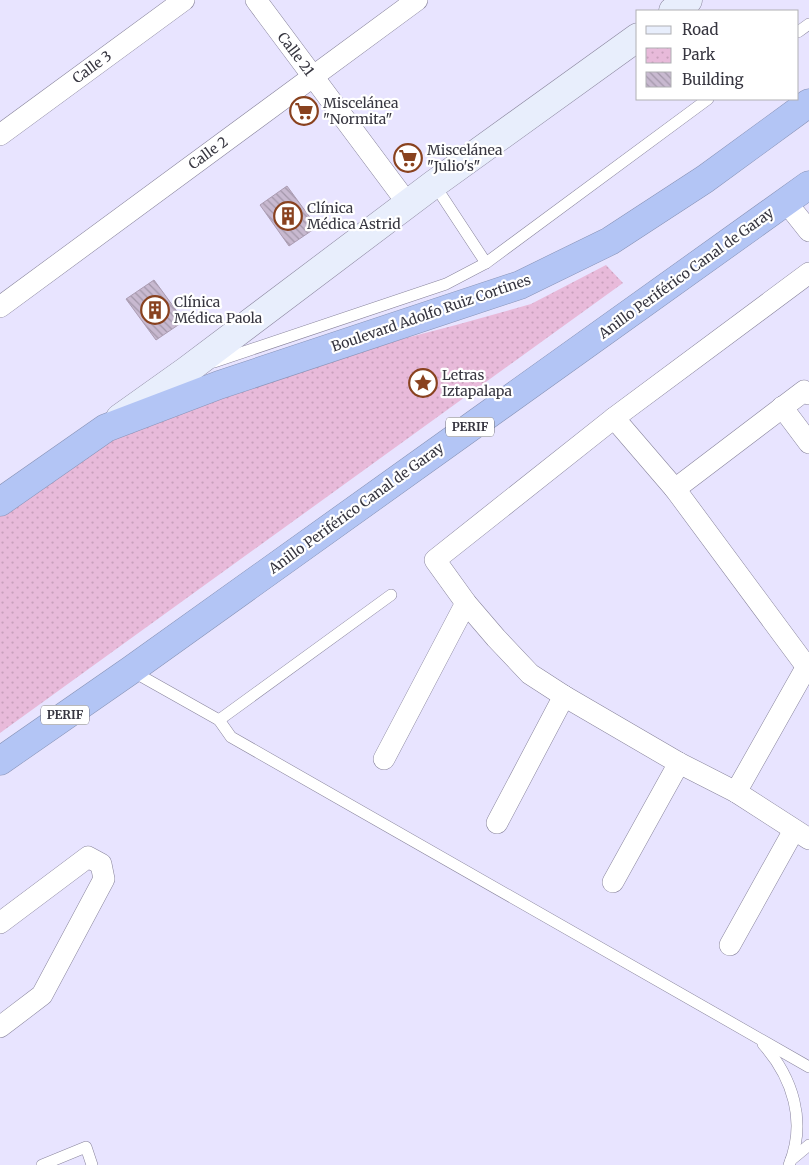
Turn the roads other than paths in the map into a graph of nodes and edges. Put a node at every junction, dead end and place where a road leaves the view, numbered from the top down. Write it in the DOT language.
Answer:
graph roads {
  1 [pos="184,0"];
  2 [pos="256,0"];
  3 [pos="417,0"];
  4 [pos="688,0"];
  5 [pos="674,10"];
  6 [pos="636,38"];
  7 [pos="313,76"];
  8 [pos="707,100"];
  9 [pos="809,103"];
  10 [pos="0,135"];
  11 [pos="434,184"];
  12 [pos="809,185"];
  13 [pos="786,202"];
  14 [pos="408,204"];
  15 [pos="809,231"];
  16 [pos="486,263"];
  17 [pos="809,273"];
  18 [pos="0,306"];
  19 [pos="186,371"];
  20 [pos="809,394"];
  21 [pos="782,407"];
  22 [pos="614,418"];
  23 [pos="106,428"];
  24 [pos="809,443"];
  25 [pos="675,489"];
  26 [pos="0,502"];
  27 [pos="391,595"];
  28 [pos="466,603"];
  29 [pos="808,669"];
  30 [pos="131,670"];
  31 [pos="564,696"];
  32 [pos="219,720"];
  33 [pos="384,758"];
  34 [pos="0,761"];
  35 [pos="679,763"];
  36 [pos="736,792"];
  37 [pos="497,823"];
  38 [pos="801,834"];
  39 [pos="613,882"];
  40 [pos="0,923"];
  41 [pos="730,945"];
  42 [pos="0,1027"];
  43 [pos="750,1033"];
  44 [pos="809,1066"];
  45 [pos="809,1145"];
  46 [pos="789,1163"];
  47 [pos="42,1165"];
  48 [pos="92,1165"];
  1 -- 10 [label="street, Calle 3"];
  2 -- 7 [label="street, Calle 21"];
  3 -- 7 [label="street, Calle 2"];
  4 -- 5 [label="main road"];
  6 -- 11 [label="main road"];
  7 -- 14 [label="street, Calle 21"];
  7 -- 18 [label="street, Calle 2"];
  8 -- 16 [label="lane"];
  9 -- 23 [label="highway, Boulevard Adolfo Ruiz Cortines"];
  11 -- 14 [label="main road"];
  11 -- 16 [label="lane"];
  12 -- 13 [label="highway, Anillo Periférico Canal de Garay / PERIF"];
  13 -- 15 [label="street"];
  13 -- 30 [label="highway, Anillo Periférico Canal de Garay / PERIF"];
  14 -- 19 [label="main road"];
  16 -- 19 [label="lane"];
  17 -- 22 [label="street"];
  19 -- 23 [label="main road"];
  20 -- 21 [label="street"];
  21 -- 24 [label="street"];
  21 -- 25 [label="street"];
  22 -- 25 [label="street"];
  22 -- 28 [label="street"];
  23 -- 26 [label="highway"];
  25 -- 29 [label="street"];
  27 -- 32 [label="lane"];
  28 -- 31 [label="street"];
  28 -- 33 [label="street"];
  29 -- 36 [label="street"];
  30 -- 32 [label="lane"];
  30 -- 34 [label="highway, Anillo Periférico Canal de Garay / PERIF"];
  31 -- 35 [label="street"];
  31 -- 37 [label="street"];
  32 -- 43 [label="lane"];
  35 -- 36 [label="street"];
  35 -- 39 [label="street"];
  36 -- 38 [label="street"];
  38 -- 41 [label="street"];
  40 -- 42 [label="street"];
  43 -- 44 [label="lane"];
  43 -- 46 [label="lane"];
  45 -- 46 [label="lane"];
  47 -- 48 [label="lane"];
}
